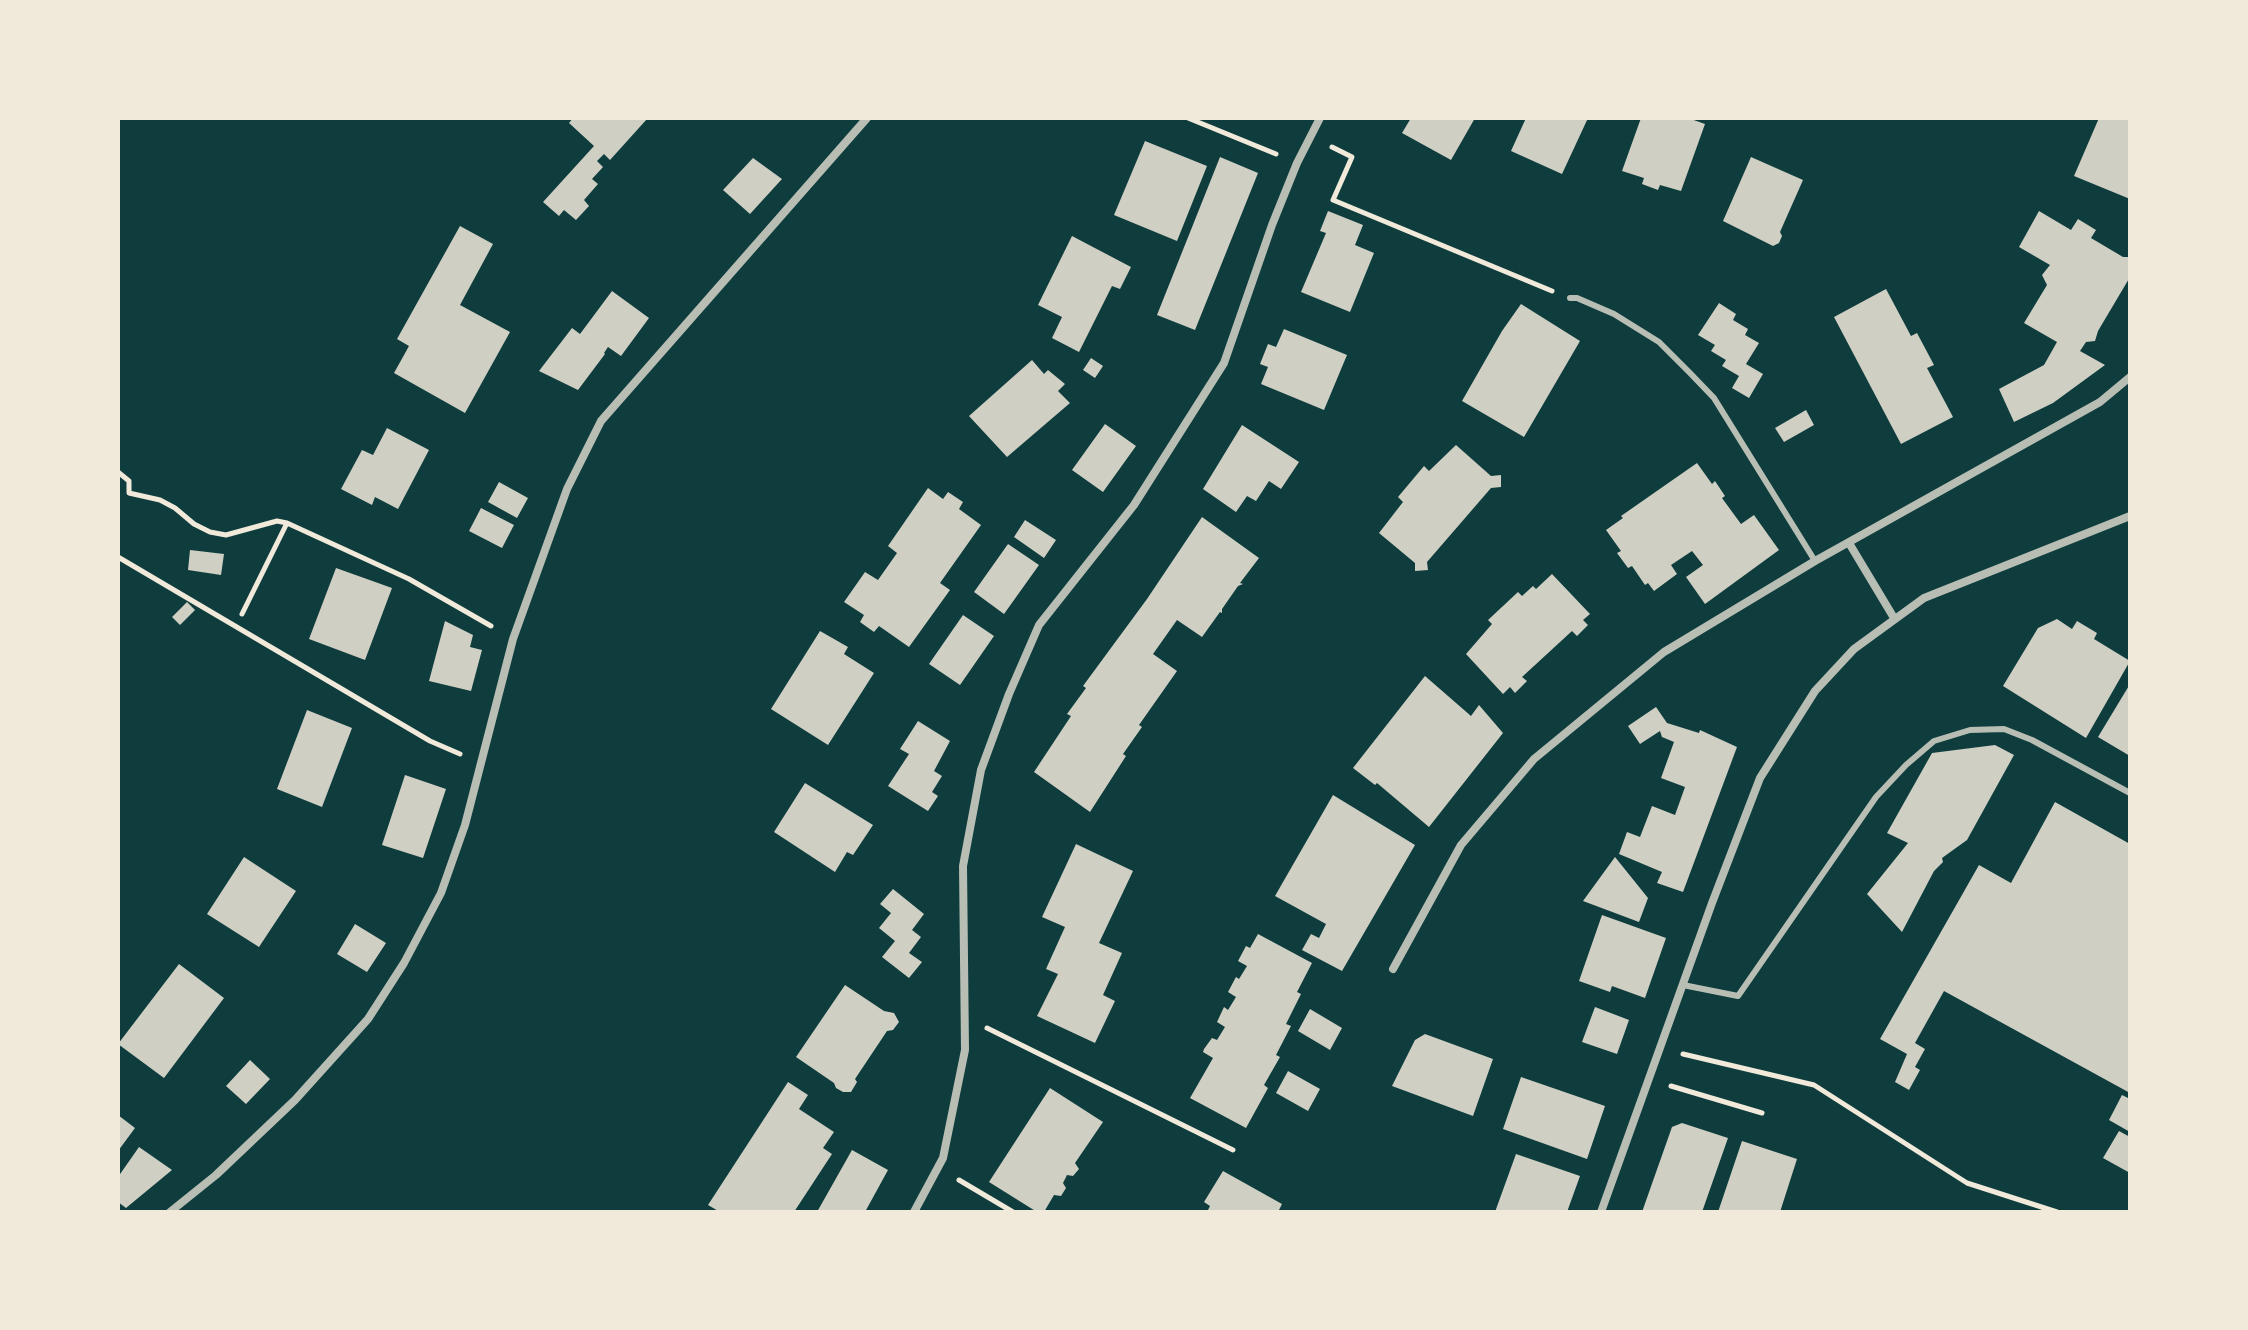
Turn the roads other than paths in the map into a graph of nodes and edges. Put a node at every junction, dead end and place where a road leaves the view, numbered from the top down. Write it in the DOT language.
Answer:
graph roads {
  1 [pos="867,118"];
  2 [pos="1320,118"];
  3 [pos="1570,298"];
  4 [pos="2130,377"];
  5 [pos="2130,516"];
  6 [pos="1849,543"];
  7 [pos="1815,561"];
  8 [pos="1894,618"];
  9 [pos="2130,793"];
  10 [pos="1393,969"];
  11 [pos="1683,985"];
  12 [pos="170,1212"];
  13 [pos="914,1212"];
  14 [pos="1601,1212"];
  1 -- 12 [label="street"];
  2 -- 13 [label="street"];
  3 -- 7 [label="lane"];
  4 -- 6 [label="street"];
  5 -- 8 [label="street"];
  6 -- 7 [label="street"];
  6 -- 8 [label="street"];
  7 -- 10 [label="street"];
  8 -- 11 [label="street"];
  9 -- 11 [label="lane"];
  11 -- 14 [label="street"];
}
